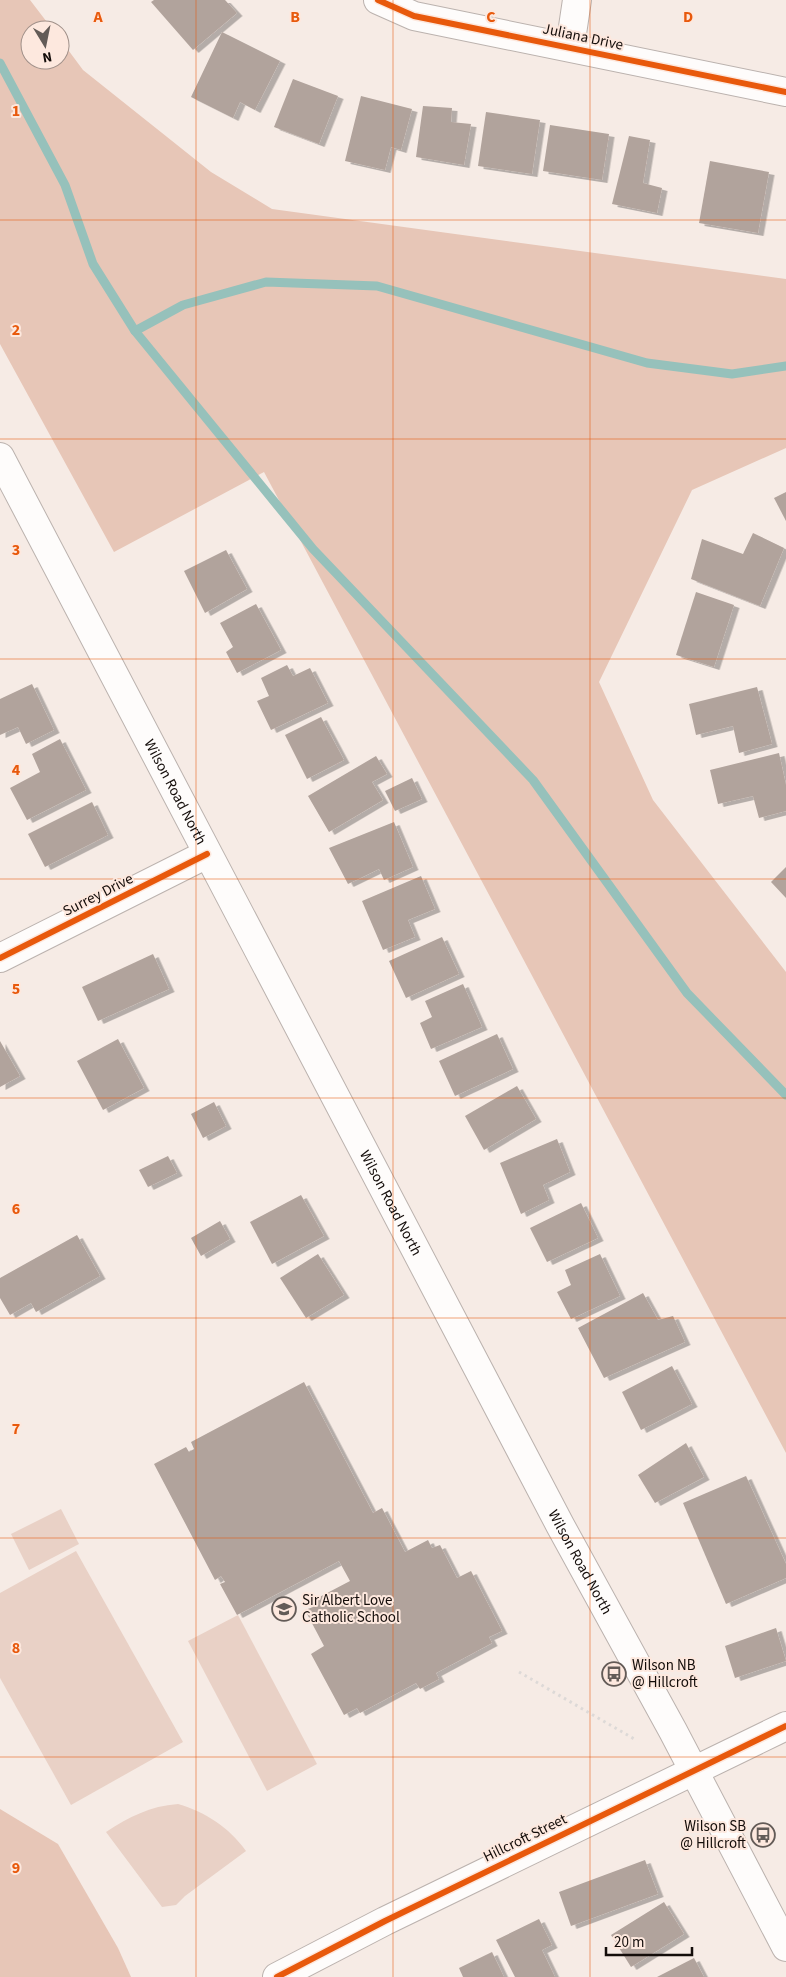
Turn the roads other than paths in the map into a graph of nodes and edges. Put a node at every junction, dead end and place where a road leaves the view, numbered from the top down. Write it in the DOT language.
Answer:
graph roads {
  1 [pos="378,0"];
  2 [pos="577,0"];
  3 [pos="570,47"];
  4 [pos="786,92"];
  5 [pos="0,457"];
  6 [pos="207,854"];
  7 [pos="0,958"];
  8 [pos="786,1726"];
  9 [pos="694,1769"];
  10 [pos="786,1947"];
  11 [pos="276,1977"];
  1 -- 3 [label="main road, Juliana Drive"];
  2 -- 3 [label="main road"];
  3 -- 4 [label="main road, Juliana Drive"];
  5 -- 6 [label="main road, Wilson Road North"];
  6 -- 7 [label="main road, Surrey Drive"];
  6 -- 9 [label="main road, Wilson Road North"];
  8 -- 9 [label="main road, Hillcroft Street"];
  9 -- 10 [label="main road, Wilson Road North"];
  9 -- 11 [label="main road, Hillcroft Street"];
}
